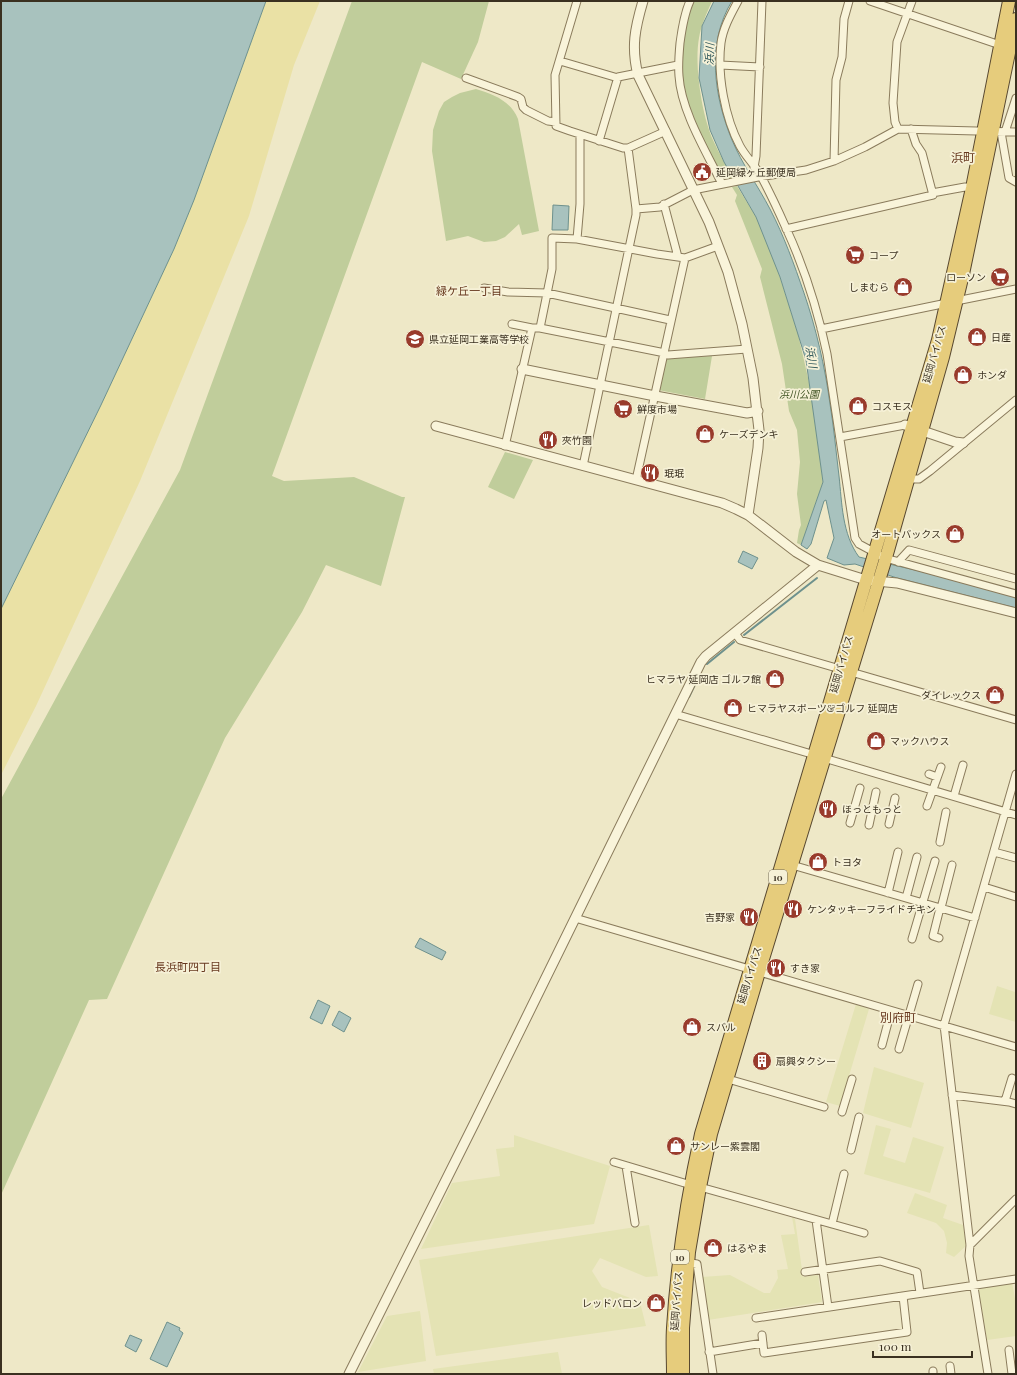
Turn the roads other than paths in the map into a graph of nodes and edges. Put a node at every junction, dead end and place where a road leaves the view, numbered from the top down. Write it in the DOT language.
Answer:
graph roads {
  1 [pos="577,1"];
  2 [pos="643,1"];
  3 [pos="690,1"];
  4 [pos="738,1"];
  5 [pos="762,1"];
  6 [pos="849,1"];
  7 [pos="870,1"];
  8 [pos="912,1"];
  9 [pos="1009,1"];
  10 [pos="907,14"];
  11 [pos="1016,20"];
  12 [pos="1009,47"];
  13 [pos="560,61"];
  14 [pos="678,65"];
  15 [pos="720,65"];
  16 [pos="760,67"];
  17 [pos="638,73"];
  18 [pos="466,78"];
  19 [pos="618,78"];
  20 [pos="1016,98"];
  21 [pos="556,122"];
  22 [pos="898,129"];
  23 [pos="911,129"];
  24 [pos="666,131"];
  25 [pos="996,131"];
  26 [pos="1016,132"];
  27 [pos="580,135"];
  28 [pos="599,140"];
  29 [pos="628,148"];
  30 [pos="834,161"];
  31 [pos="754,167"];
  32 [pos="760,177"];
  33 [pos="1016,182"];
  34 [pos="726,183"];
  35 [pos="972,188"];
  36 [pos="694,190"];
  37 [pos="932,193"];
  38 [pos="664,204"];
  39 [pos="636,209"];
  40 [pos="786,229"];
  41 [pos="577,239"];
  42 [pos="718,246"];
  43 [pos="629,249"];
  44 [pos="682,258"];
  45 [pos="484,288"];
  46 [pos="1016,289"];
  47 [pos="547,293"];
  48 [pos="952,302"];
  49 [pos="617,308"];
  50 [pos="670,320"];
  51 [pos="512,324"];
  52 [pos="532,328"];
  53 [pos="540,328"];
  54 [pos="822,328"];
  55 [pos="609,342"];
  56 [pos="747,349"];
  57 [pos="663,354"];
  58 [pos="522,369"];
  59 [pos="600,385"];
  60 [pos="654,395"];
  61 [pos="1016,400"];
  62 [pos="758,411"];
  63 [pos="436,426"];
  64 [pos="913,428"];
  65 [pos="840,437"];
  66 [pos="963,443"];
  67 [pos="505,446"];
  68 [pos="583,466"];
  69 [pos="909,479"];
  70 [pos="636,480"];
  71 [pos="748,515"];
  72 [pos="879,558"];
  73 [pos="898,562"];
  74 [pos="818,566"];
  75 [pos="874,577"];
  76 [pos="1016,579"];
  77 [pos="1016,594"];
  78 [pos="1016,613"];
  79 [pos="735,633"];
  80 [pos="845,671"];
  81 [pos="675,714"];
  82 [pos="1016,720"];
  83 [pos="819,756"];
  84 [pos="963,765"];
  85 [pos="941,767"];
  86 [pos="929,774"];
  87 [pos="1016,774"];
  88 [pos="937,777"];
  89 [pos="860,788"];
  90 [pos="933,790"];
  91 [pos="876,792"];
  92 [pos="954,796"];
  93 [pos="895,798"];
  94 [pos="926,806"];
  95 [pos="946,812"];
  96 [pos="1005,812"];
  97 [pos="1016,815"];
  98 [pos="850,823"];
  99 [pos="889,824"];
  100 [pos="869,826"];
  101 [pos="940,842"];
  102 [pos="898,852"];
  103 [pos="994,852"];
  104 [pos="917,857"];
  105 [pos="1016,858"];
  106 [pos="935,861"];
  107 [pos="792,865"];
  108 [pos="952,865"];
  109 [pos="984,887"];
  110 [pos="888,893"];
  111 [pos="1016,897"];
  112 [pos="906,898"];
  113 [pos="922,903"];
  114 [pos="941,908"];
  115 [pos="575,918"];
  116 [pos="975,918"];
  117 [pos="939,938"];
  118 [pos="912,939"];
  119 [pos="755,971"];
  120 [pos="918,984"];
  121 [pos="891,1010"];
  122 [pos="909,1016"];
  123 [pos="944,1025"];
  124 [pos="882,1045"];
  125 [pos="1016,1047"];
  126 [pos="899,1049"];
  127 [pos="1012,1078"];
  128 [pos="852,1079"];
  129 [pos="728,1080"];
  130 [pos="952,1095"];
  131 [pos="1006,1101"];
  132 [pos="1016,1104"];
  133 [pos="824,1107"];
  134 [pos="842,1112"];
  135 [pos="859,1117"];
  136 [pos="851,1150"];
  137 [pos="614,1162"];
  138 [pos="626,1166"];
  139 [pos="844,1174"];
  140 [pos="696,1186"];
  141 [pos="1016,1199"];
  142 [pos="816,1220"];
  143 [pos="635,1223"];
  144 [pos="832,1224"];
  145 [pos="864,1233"];
  146 [pos="970,1245"];
  147 [pos="684,1262"];
  148 [pos="822,1270"];
  149 [pos="805,1272"];
  150 [pos="1016,1280"];
  151 [pos="975,1285"];
  152 [pos="920,1293"];
  153 [pos="903,1296"];
  154 [pos="828,1307"];
  155 [pos="756,1318"];
  156 [pos="762,1335"];
  157 [pos="763,1343"];
  158 [pos="1008,1350"];
  159 [pos="709,1352"];
  160 [pos="950,1366"];
  161 [pos="349,1374"];
  162 [pos="673,1374"];
  163 [pos="683,1374"];
  164 [pos="712,1374"];
  165 [pos="952,1374"];
  166 [pos="988,1374"];
  167 [pos="1012,1374"];
  1 -- 13 [label="street"];
  2 -- 17 [label="street"];
  3 -- 14 [label="street"];
  4 -- 15 [label="street"];
  5 -- 16 [label="street"];
  6 -- 30 [label="street"];
  7 -- 10 [label="street"];
  8 -- 10 [label="street"];
  9 -- 12 [label="highway, 延岡バイパス / 10"];
  10 -- 12 [label="street"];
  10 -- 22 [label="street"];
  11 -- 12 [label="highway, 延岡バイパス / 10"];
  12 -- 25 [label="highway, 延岡バイパス / 10"];
  13 -- 19 [label="street"];
  13 -- 21 [label="street"];
  14 -- 17 [label="street"];
  14 -- 34 [label="street"];
  15 -- 16 [label="street"];
  15 -- 31 [label="street"];
  16 -- 31 [label="street"];
  17 -- 19 [label="street"];
  17 -- 24 [label="street"];
  18 -- 21 [label="street"];
  19 -- 28 [label="street"];
  20 -- 25 [label="street"];
  21 -- 27 [label="street"];
  22 -- 23 [label="street"];
  22 -- 30 [label="street"];
  23 -- 25 [label="street"];
  23 -- 37 [label="street"];
  24 -- 29 [label="street"];
  24 -- 36 [label="street"];
  25 -- 26 [label="street"];
  25 -- 33 [label="street"];
  25 -- 35 [label="highway, 延岡バイパス / 10"];
  25 -- 48 [label="highway, 延岡バイパス / 10"];
  27 -- 28 [label="street"];
  27 -- 41 [label="street"];
  28 -- 29 [label="street"];
  29 -- 39 [label="street"];
  30 -- 32 [label="street"];
  31 -- 32 [label="street"];
  32 -- 34 [label="street"];
  32 -- 40 [label="street"];
  34 -- 36 [label="street"];
  35 -- 37 [label="street"];
  35 -- 48 [label="highway, 延岡バイパス / 10"];
  36 -- 38 [label="street"];
  36 -- 42 [label="street"];
  37 -- 40 [label="street"];
  38 -- 39 [label="street"];
  38 -- 44 [label="street"];
  39 -- 43 [label="street"];
  40 -- 54 [label="street"];
  41 -- 43 [label="street"];
  41 -- 47 [label="street"];
  42 -- 44 [label="street"];
  42 -- 56 [label="street"];
  43 -- 44 [label="street"];
  43 -- 49 [label="street"];
  44 -- 50 [label="street"];
  45 -- 47 [label="street"];
  46 -- 48 [label="street"];
  47 -- 49 [label="street"];
  47 -- 53 [label="street"];
  48 -- 54 [label="street"];
  48 -- 64 [label="highway, 延岡バイパス / 10"];
  49 -- 50 [label="street"];
  49 -- 55 [label="street"];
  50 -- 57 [label="street"];
  51 -- 52 [label="street"];
  52 -- 53 [label="street"];
  52 -- 58 [label="street"];
  53 -- 55 [label="street"];
  54 -- 65 [label="street"];
  55 -- 57 [label="street"];
  55 -- 59 [label="street"];
  56 -- 57 [label="street"];
  56 -- 62 [label="street"];
  57 -- 60 [label="street"];
  58 -- 59 [label="street"];
  58 -- 67 [label="street"];
  59 -- 60 [label="street"];
  59 -- 68 [label="street"];
  60 -- 62 [label="street"];
  60 -- 70 [label="street"];
  61 -- 66 [label="street"];
  62 -- 71 [label="street"];
  63 -- 67 [label="street"];
  64 -- 65 [label="street"];
  64 -- 66 [label="street"];
  64 -- 69 [label="highway, 延岡バイパス / 10"];
  64 -- 72 [label="highway, 延岡バイパス / 10"];
  65 -- 72 [label="street"];
  66 -- 69 [label="street"];
  67 -- 68 [label="street"];
  68 -- 70 [label="street"];
  69 -- 72 [label="highway, 延岡バイパス / 10"];
  70 -- 71 [label="street"];
  71 -- 74 [label="street"];
  72 -- 73 [label="street"];
  72 -- 75 [label="highway, 延岡バイパス / 10"];
  73 -- 76 [label="street"];
  73 -- 77 [label="street"];
  74 -- 75 [label="street"];
  74 -- 79 [label="street"];
  75 -- 78 [label="street"];
  75 -- 80 [label="highway, 延岡バイパス / 10"];
  79 -- 80 [label="street"];
  79 -- 81 [label="street"];
  80 -- 82 [label="street"];
  80 -- 83 [label="highway, 延岡バイパス / 10"];
  81 -- 83 [label="street"];
  81 -- 115 [label="street"];
  83 -- 90 [label="street"];
  83 -- 107 [label="highway, 延岡バイパス / 10"];
  83 -- 119 [label="highway, 延岡バイパス / 10"];
  84 -- 92 [label="street"];
  85 -- 88 [label="street"];
  86 -- 88 [label="street"];
  87 -- 96 [label="street"];
  88 -- 90 [label="street"];
  89 -- 98 [label="street"];
  90 -- 92 [label="street"];
  90 -- 94 [label="street"];
  91 -- 100 [label="street"];
  92 -- 96 [label="street"];
  93 -- 99 [label="street"];
  95 -- 101 [label="street"];
  96 -- 97 [label="street"];
  96 -- 103 [label="street"];
  102 -- 110 [label="street"];
  103 -- 105 [label="street"];
  103 -- 109 [label="street"];
  104 -- 112 [label="street"];
  106 -- 113 [label="street"];
  107 -- 110 [label="street"];
  107 -- 119 [label="highway, 延岡バイパス / 10"];
  108 -- 114 [label="street"];
  109 -- 111 [label="street"];
  109 -- 116 [label="street"];
  110 -- 112 [label="street"];
  112 -- 113 [label="street"];
  113 -- 114 [label="street"];
  113 -- 118 [label="street"];
  114 -- 116 [label="street"];
  114 -- 117 [label="street"];
  115 -- 119 [label="street"];
  115 -- 161 [label="street"];
  116 -- 123 [label="street"];
  119 -- 121 [label="street"];
  119 -- 129 [label="highway, 延岡バイパス / 10"];
  119 -- 140 [label="highway, 延岡バイパス / 10"];
  120 -- 122 [label="street"];
  121 -- 122 [label="street"];
  121 -- 124 [label="street"];
  122 -- 123 [label="street"];
  122 -- 126 [label="street"];
  123 -- 125 [label="street"];
  123 -- 130 [label="street"];
  127 -- 131 [label="street"];
  128 -- 134 [label="street"];
  129 -- 133 [label="street"];
  129 -- 140 [label="highway, 延岡バイパス / 10"];
  130 -- 131 [label="street"];
  130 -- 146 [label="street"];
  131 -- 132 [label="street"];
  135 -- 136 [label="street"];
  137 -- 138 [label="street"];
  138 -- 140 [label="street"];
  138 -- 143 [label="street"];
  139 -- 144 [label="street"];
  140 -- 142 [label="street"];
  140 -- 147 [label="highway, 延岡バイパス / 10"];
  141 -- 146 [label="street"];
  142 -- 144 [label="street"];
  142 -- 148 [label="street"];
  144 -- 145 [label="street"];
  146 -- 151 [label="street"];
  147 -- 159 [label="street"];
  147 -- 162 [label="highway, 延岡バイパス / 10"];
  147 -- 163 [label="highway, 延岡バイパス / 10"];
  148 -- 149 [label="street"];
  148 -- 152 [label="street"];
  148 -- 154 [label="street"];
  150 -- 151 [label="street"];
  151 -- 152 [label="street"];
  151 -- 166 [label="street"];
  152 -- 153 [label="street"];
  153 -- 154 [label="street"];
  153 -- 157 [label="street"];
  154 -- 155 [label="street"];
  156 -- 157 [label="street"];
  157 -- 159 [label="street"];
  158 -- 167 [label="street"];
  159 -- 164 [label="street"];
  160 -- 165 [label="street"];
}
